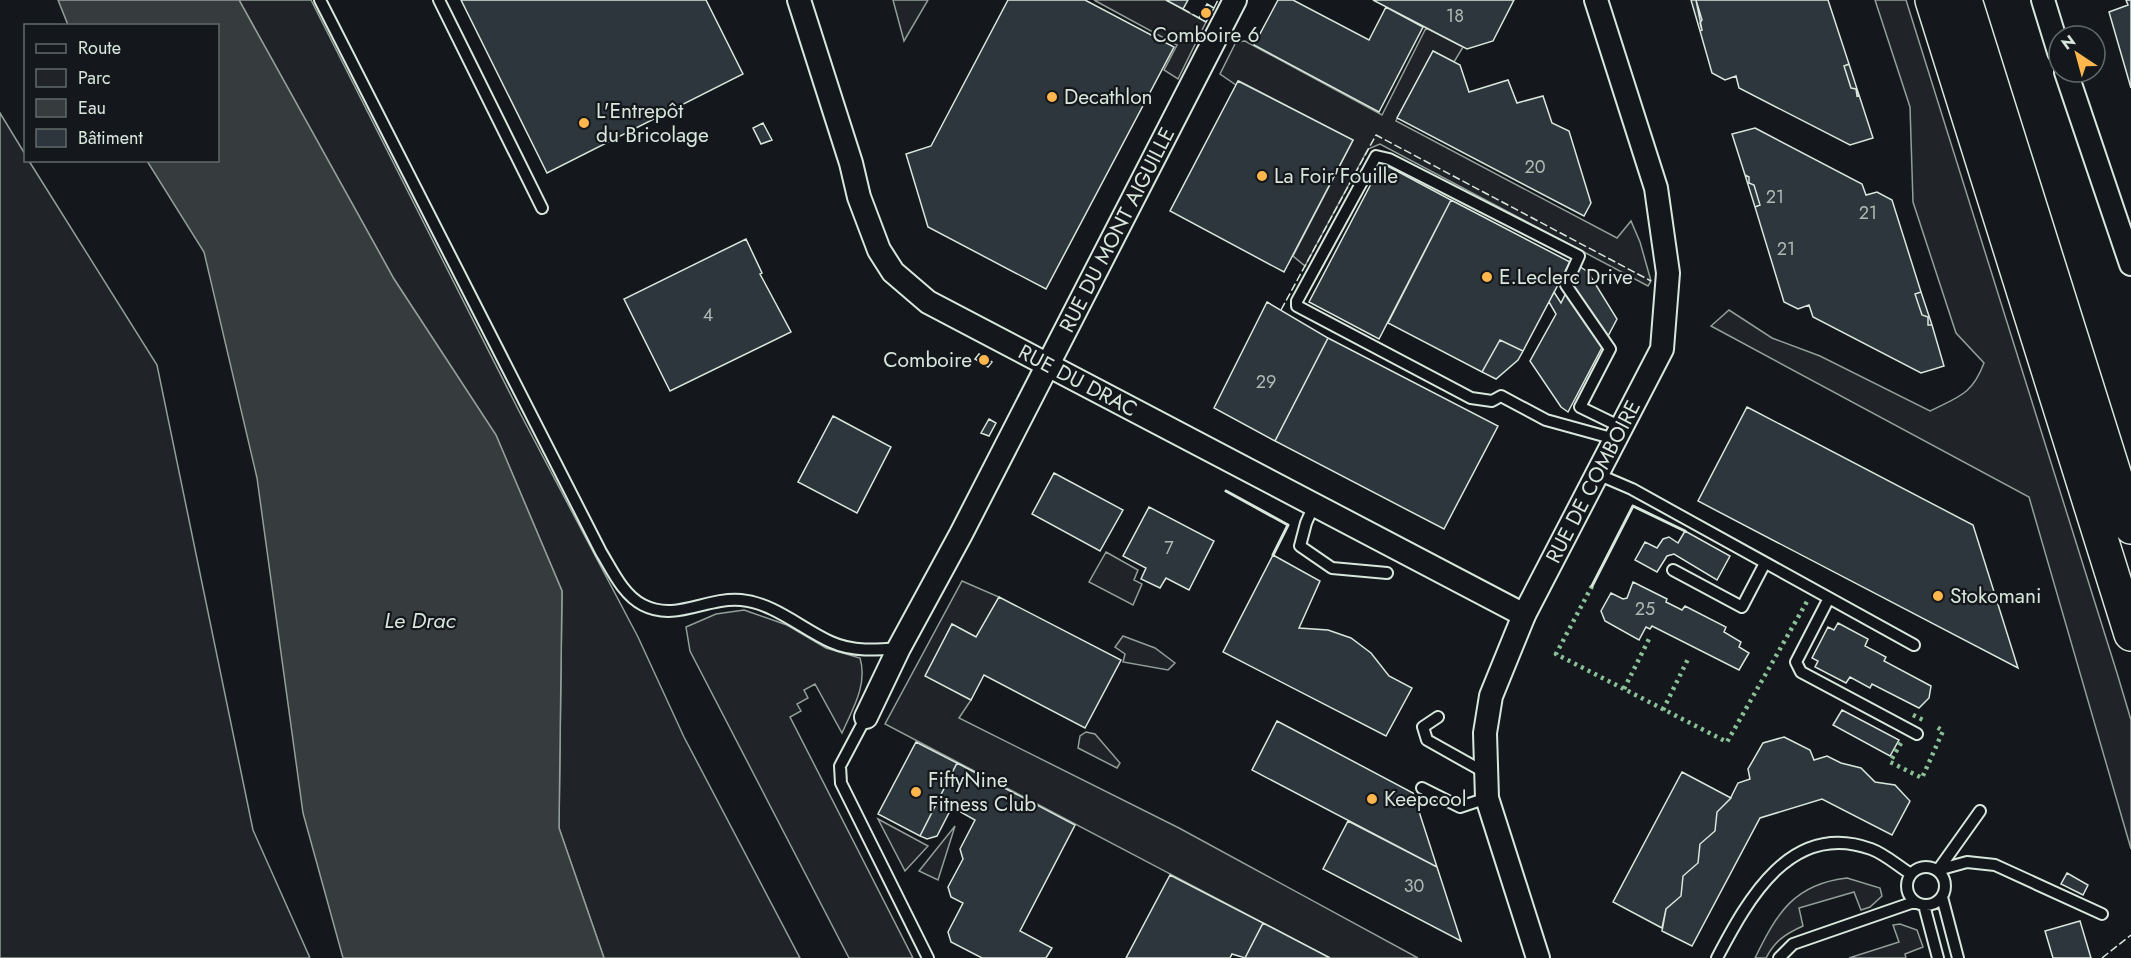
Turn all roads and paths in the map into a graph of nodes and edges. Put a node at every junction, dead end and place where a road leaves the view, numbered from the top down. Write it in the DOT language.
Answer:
graph roads {
  1 [pos="320,0"];
  2 [pos="439,0"];
  3 [pos="799,0"];
  4 [pos="1235,0"];
  5 [pos="1596,0"];
  6 [pos="1932,0"];
  7 [pos="1965,0"];
  8 [pos="2043,0"];
  9 [pos="2050,24"];
  10 [pos="2070,84"];
  11 [pos="542,208"];
  12 [pos="2131,264"];
  13 [pos="1046,365"];
  14 [pos="1618,433"];
  15 [pos="1597,474"];
  16 [pos="1314,505"];
  17 [pos="2131,527"];
  18 [pos="1765,563"];
  19 [pos="1673,570"];
  20 [pos="1387,573"];
  21 [pos="1829,598"];
  22 [pos="1524,615"];
  23 [pos="2131,634"];
  24 [pos="1914,645"];
  25 [pos="899,648"];
  26 [pos="866,717"];
  27 [pos="1438,717"];
  28 [pos="1917,734"];
  29 [pos="1484,772"];
  30 [pos="1422,788"];
  31 [pos="1486,798"];
  32 [pos="1980,811"];
  33 [pos="1938,870"];
  34 [pos="1911,874"];
  35 [pos="1942,897"];
  36 [pos="1919,903"];
  37 [pos="2102,914"];
  38 [pos="928,958"];
  39 [pos="1538,958"];
  40 [pos="1717,958"];
  41 [pos="1779,958"];
  42 [pos="1938,958"];
  43 [pos="1958,958"];
  1 -- 25 [label="lane"];
  2 -- 11 [label="lane"];
  3 -- 13 [label="street, RUE DU DRAC"];
  4 -- 13 [label="street, RUE DU MONT AIGUILLE"];
  5 -- 14 [label="street, RUE DE COMBOIRE"];
  6 -- 23 [label="highway"];
  7 -- 17 [label="highway"];
  8 -- 9 [label="street"];
  10 -- 12 [label="street"];
  13 -- 16 [label="street, RUE DU DRAC"];
  13 -- 25 [label="street, RUE DU MONT AIGUILLE"];
  14 -- 14 [label="lane"];
  14 -- 15 [label="street, RUE DE COMBOIRE"];
  15 -- 18 [label="lane"];
  15 -- 22 [label="street, RUE DE COMBOIRE"];
  16 -- 20 [label="lane"];
  16 -- 22 [label="street, RUE DU DRAC"];
  18 -- 19 [label="lane"];
  18 -- 21 [label="lane"];
  21 -- 24 [label="lane"];
  21 -- 28 [label="lane"];
  22 -- 29 [label="street, RUE DE COMBOIRE"];
  25 -- 26 [label="street, RUE DU MONT AIGUILLE"];
  26 -- 38 [label="lane"];
  27 -- 29 [label="lane"];
  29 -- 31 [label="street, RUE DE COMBOIRE"];
  30 -- 31 [label="lane"];
  31 -- 39 [label="street, RUE DE COMBOIRE"];
  32 -- 33 [label="lane"];
  33 -- 34 [label="lane"];
  33 -- 35 [label="lane"];
  33 -- 37 [label="lane"];
  34 -- 36 [label="lane"];
  34 -- 40 [label="lane"];
  35 -- 36 [label="lane"];
  35 -- 43 [label="lane"];
  36 -- 41 [label="lane"];
  36 -- 42 [label="lane"];
}
